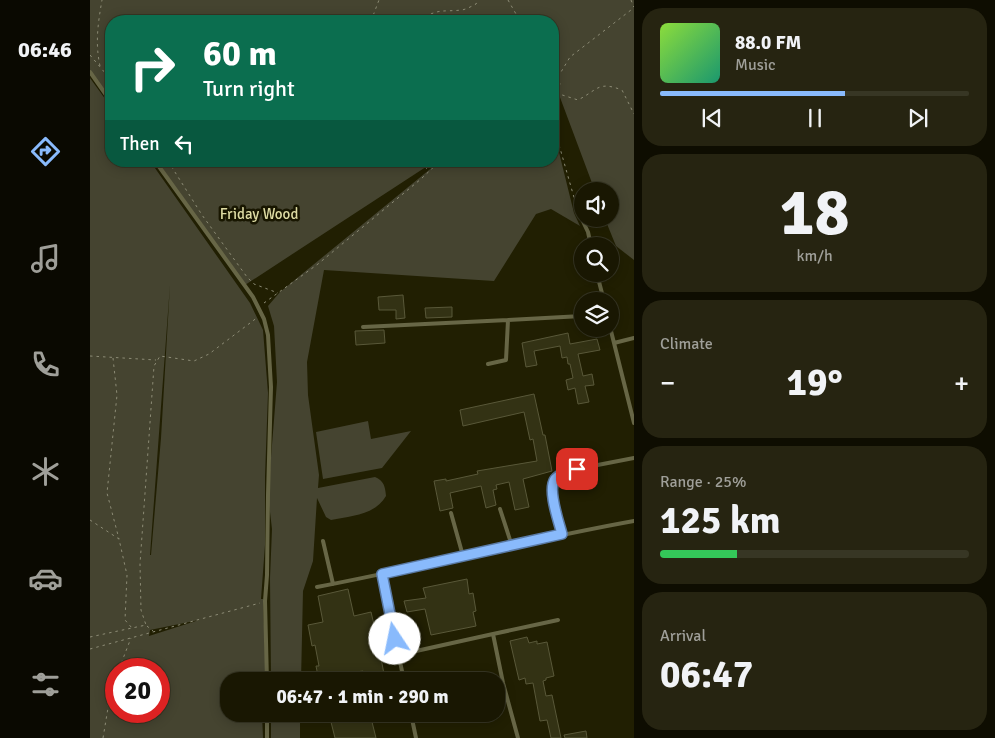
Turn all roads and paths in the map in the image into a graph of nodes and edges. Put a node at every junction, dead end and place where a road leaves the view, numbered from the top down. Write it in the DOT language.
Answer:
graph roads {
  1 [pos="102,0"];
  2 [pos="379,0"];
  3 [pos="478,0"];
  4 [pos="508,0"];
  5 [pos="631,0"];
  6 [pos="634,6"];
  7 [pos="373,15"];
  8 [pos="428,15"];
  9 [pos="517,15"];
  10 [pos="90,55"];
  11 [pos="100,66"];
  12 [pos="90,72"];
  13 [pos="105,72"];
  14 [pos="559,75"];
  15 [pos="105,93"];
  16 [pos="559,94"];
  17 [pos="634,114"];
  18 [pos="559,144"];
  19 [pos="159,167"];
  20 [pos="171,167"];
  21 [pos="426,167"];
  22 [pos="434,167"];
  23 [pos="429,172"];
  24 [pos="574,196"];
  25 [pos="244,273"];
  26 [pos="239,277"];
  27 [pos="279,293"];
  28 [pos="258,306"];
  29 [pos="258,316"];
  30 [pos="574,316"];
  31 [pos="508,320"];
  32 [pos="363,327"];
  33 [pos="613,337"];
  34 [pos="634,338"];
  35 [pos="614,343"];
  36 [pos="90,356"];
  37 [pos="113,358"];
  38 [pos="157,360"];
  39 [pos="488,364"];
  40 [pos="634,423"];
  41 [pos="634,458"];
  42 [pos="500,509"];
  43 [pos="451,513"];
  44 [pos="90,520"];
  45 [pos="634,521"];
  46 [pos="562,534"];
  47 [pos="118,539"];
  48 [pos="323,541"];
  49 [pos="512,546"];
  50 [pos="463,556"];
  51 [pos="382,574"];
  52 [pos="333,584"];
  53 [pos="318,587"];
  54 [pos="266,601"];
  55 [pos="558,620"];
  56 [pos="146,625"];
  57 [pos="132,628"];
  58 [pos="153,632"];
  59 [pos="493,634"];
  60 [pos="90,637"];
  61 [pos="131,638"];
  62 [pos="90,649"];
  63 [pos="398,655"];
  64 [pos="123,658"];
  65 [pos="267,672"];
  66 [pos="402,672"];
  67 [pos="267,722"];
  68 [pos="413,722"];
  69 [pos="106,723"];
  70 [pos="104,738"];
  71 [pos="267,738"];
  72 [pos="416,738"];
  73 [pos="518,738"];
  1 -- 11 [label="path"];
  2 -- 7 [label="path"];
  3 -- 8 [label="path"];
  4 -- 9 [label="path"];
  5 -- 6 [label="path"];
  6 -- 14 [label="path"];
  10 -- 11 [label="path"];
  11 -- 13 [label="path"];
  12 -- 15 [label="lane"];
  16 -- 17 [label="path"];
  18 -- 24 [label="path"];
  19 -- 26 [label="lane"];
  20 -- 25 [label="path"];
  21 -- 23 [label="path"];
  22 -- 23 [label="path"];
  23 -- 27 [label="path"];
  25 -- 26 [label="path"];
  25 -- 27 [label="path"];
  26 -- 28 [label="lane"];
  27 -- 28 [label="path"];
  28 -- 54 [label="lane"];
  29 -- 38 [label="path"];
  30 -- 31 [label="lane"];
  31 -- 32 [label="lane"];
  31 -- 39 [label="lane"];
  33 -- 35 [label="lane"];
  34 -- 35 [label="lane"];
  35 -- 40 [label="lane"];
  36 -- 37 [label="path"];
  37 -- 38 [label="path"];
  37 -- 47 [label="path"];
  38 -- 56 [label="path"];
  41 -- 46 [label="lane"];
  42 -- 49 [label="lane"];
  43 -- 50 [label="lane"];
  44 -- 47 [label="path"];
  45 -- 46 [label="lane"];
  46 -- 49 [label="lane"];
  47 -- 57 [label="path"];
  48 -- 52 [label="lane"];
  49 -- 50 [label="lane"];
  50 -- 51 [label="lane"];
  51 -- 52 [label="lane"];
  51 -- 63 [label="lane"];
  52 -- 53 [label="lane"];
  54 -- 58 [label="path"];
  54 -- 65 [label="lane"];
  55 -- 59 [label="lane"];
  56 -- 57 [label="path"];
  56 -- 58 [label="path"];
  57 -- 60 [label="path"];
  58 -- 61 [label="path"];
  59 -- 63 [label="lane"];
  59 -- 73 [label="lane"];
  61 -- 62 [label="path"];
  61 -- 64 [label="path"];
  63 -- 66 [label="lane"];
  67 -- 71 [label="lane"];
  68 -- 72 [label="lane"];
  69 -- 70 [label="path"];
}
